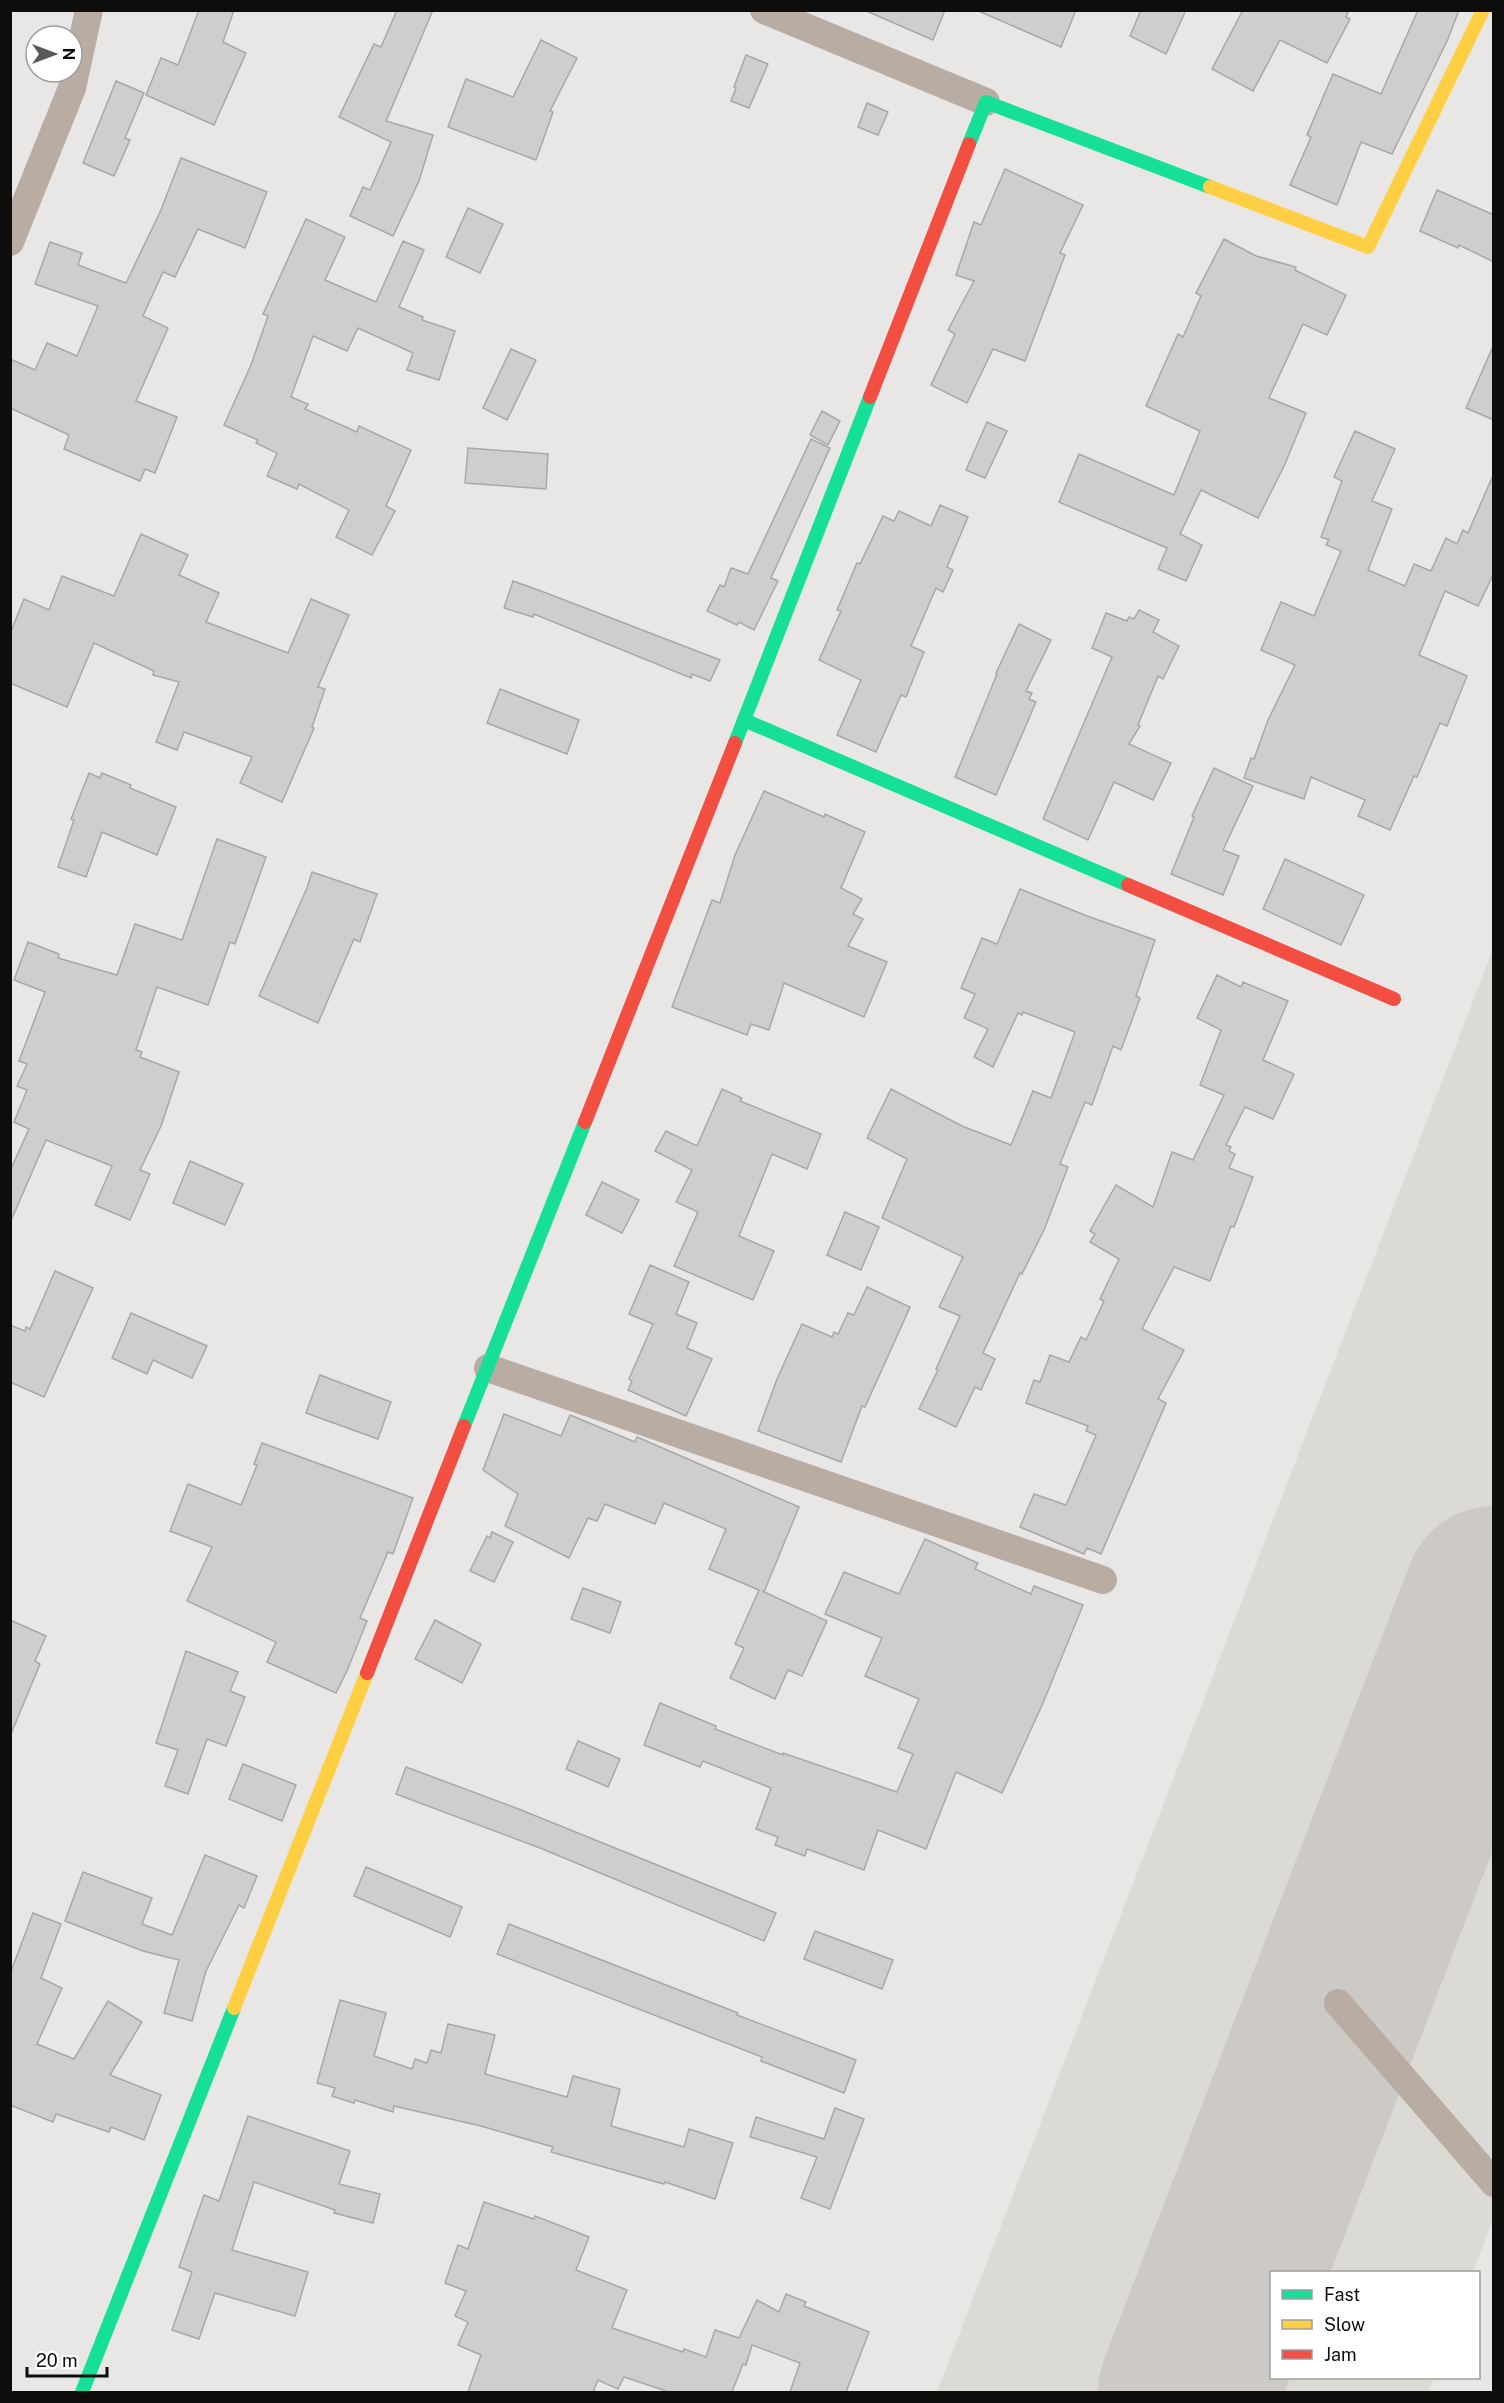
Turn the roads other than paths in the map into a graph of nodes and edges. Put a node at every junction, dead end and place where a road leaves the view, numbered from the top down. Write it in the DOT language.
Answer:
graph roads {
  1 [pos="89,10"];
  2 [pos="764,10"];
  3 [pos="1483,10"];
  4 [pos="986,102"];
  5 [pos="10,242"];
  6 [pos="744,720"];
  7 [pos="1394,999"];
  8 [pos="488,1368"];
  9 [pos="1103,1580"];
  10 [pos="1338,2003"];
  11 [pos="1494,2183"];
  12 [pos="82,2392"];
  1 -- 5 [label="street"];
  2 -- 4 [label="street"];
  3 -- 4 [label="street"];
  4 -- 6 [label="street"];
  6 -- 7 [label="street"];
  6 -- 8 [label="street"];
  8 -- 9 [label="street"];
  8 -- 12 [label="street"];
  10 -- 11 [label="street"];
}
